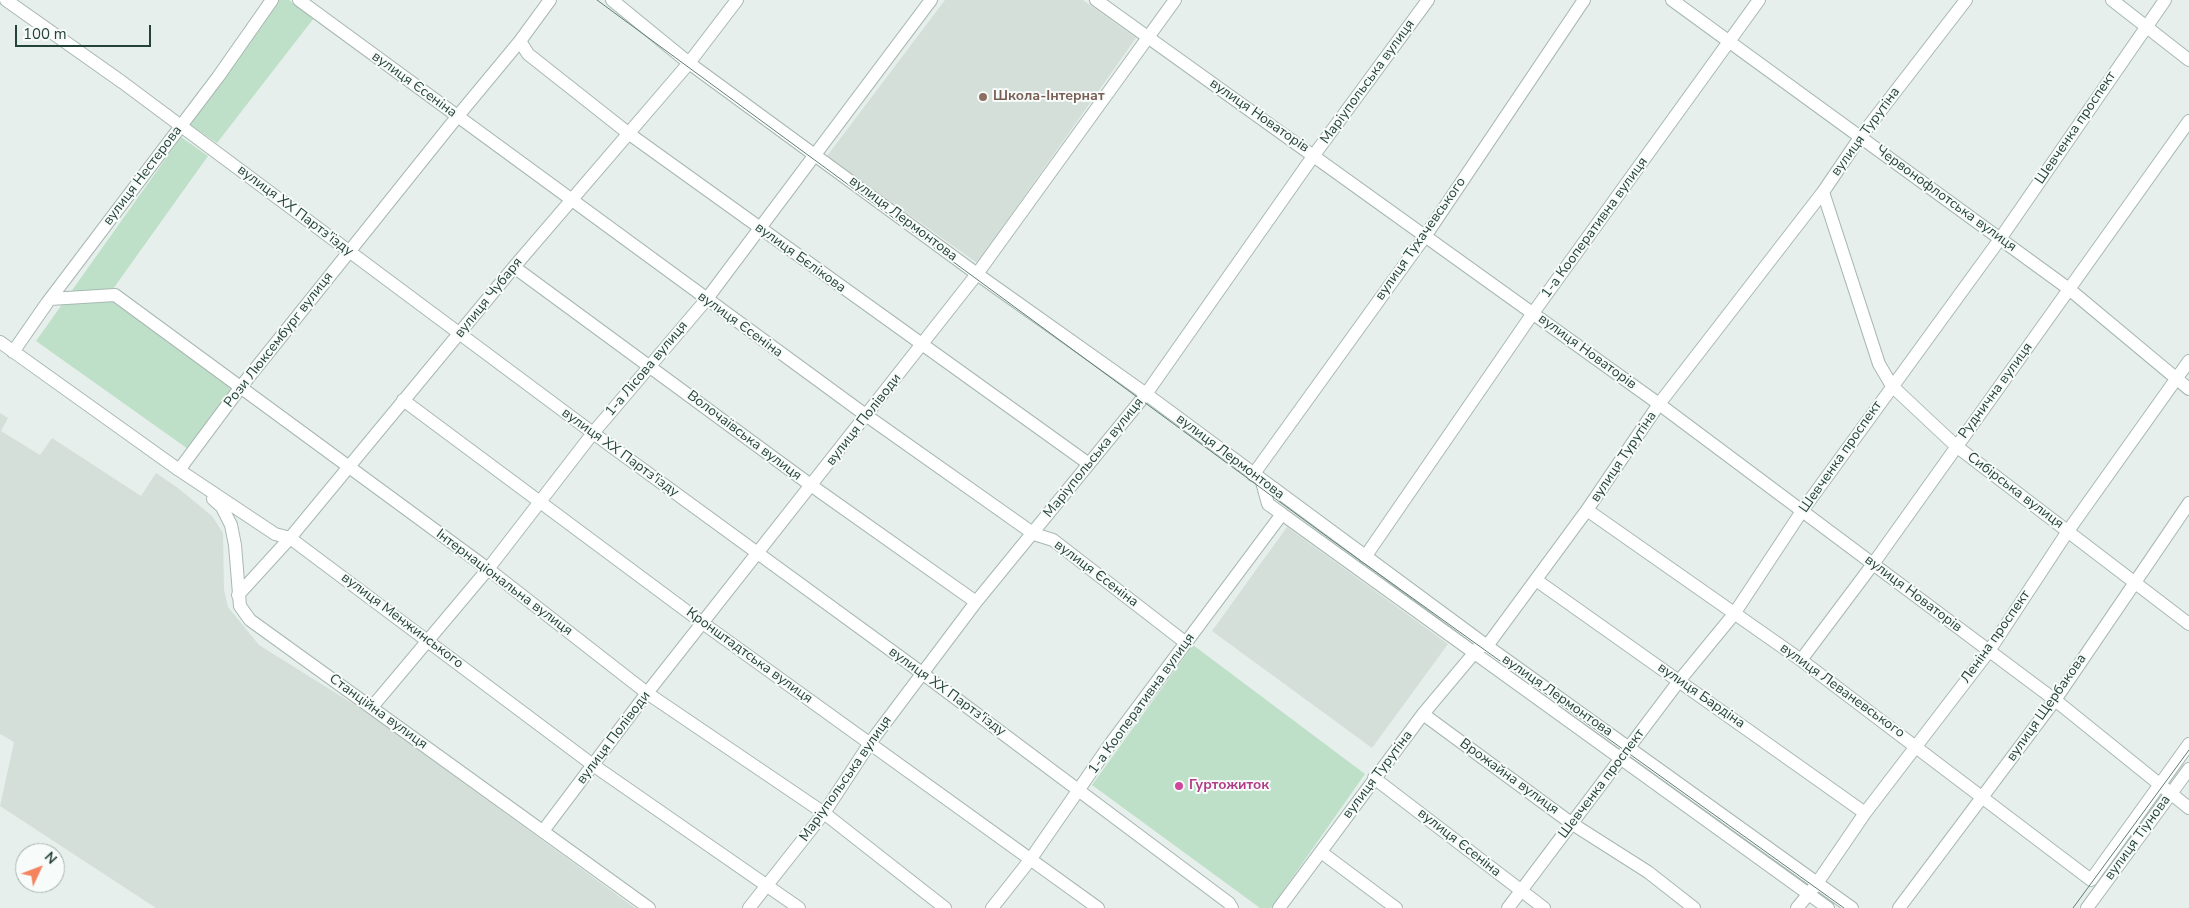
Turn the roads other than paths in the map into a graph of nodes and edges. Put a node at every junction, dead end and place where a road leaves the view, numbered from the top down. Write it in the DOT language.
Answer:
graph roads {
  1 [pos="6,0"];
  2 [pos="272,0"];
  3 [pos="299,0"];
  4 [pos="550,0"];
  5 [pos="612,0"];
  6 [pos="737,0"];
  7 [pos="930,0"];
  8 [pos="1096,0"];
  9 [pos="1175,0"];
  10 [pos="1428,0"];
  11 [pos="1584,0"];
  12 [pos="1672,0"];
  13 [pos="1759,0"];
  14 [pos="1966,0"];
  15 [pos="2112,0"];
  16 [pos="2165,0"];
  17 [pos="2146,26"];
  18 [pos="1147,37"];
  19 [pos="1729,40"];
  20 [pos="520,41"];
  21 [pos="2189,60"];
  22 [pos="689,62"];
  23 [pos="457,117"];
  24 [pos="2189,121"];
  25 [pos="181,126"];
  26 [pos="628,133"];
  27 [pos="1861,136"];
  28 [pos="815,153"];
  29 [pos="1314,155"];
  30 [pos="1823,192"];
  31 [pos="571,201"];
  32 [pos="759,228"];
  33 [pos="1426,235"];
  34 [pos="2000,239"];
  35 [pos="350,252"];
  36 [pos="514,267"];
  37 [pos="977,274"];
  38 [pos="2069,289"];
  39 [pos="50,299"];
  40 [pos="706,300"];
  41 [pos="1533,313"];
  42 [pos="460,334"];
  43 [pos="0,342"];
  44 [pos="923,345"];
  45 [pos="13,352"];
  46 [pos="2189,361"];
  47 [pos="651,366"];
  48 [pos="2176,380"];
  49 [pos="1892,386"];
  50 [pos="240,388"];
  51 [pos="2189,389"];
  52 [pos="1146,394"];
  53 [pos="404,400"];
  54 [pos="1659,404"];
  55 [pos="867,416"];
  56 [pos="593,433"];
  57 [pos="1956,446"];
  58 [pos="1089,464"];
  59 [pos="348,467"];
  60 [pos="179,470"];
  61 [pos="1257,478"];
  62 [pos="812,486"];
  63 [pos="542,501"];
  64 [pos="2189,503"];
  65 [pos="1587,510"];
  66 [pos="1802,511"];
  67 [pos="1282,514"];
  68 [pos="2068,531"];
  69 [pos="1034,534"];
  70 [pos="290,538"];
  71 [pos="759,554"];
  72 [pos="1365,557"];
  73 [pos="1873,564"];
  74 [pos="488,569"];
  75 [pos="1536,580"];
  76 [pos="2134,580"];
  77 [pos="238,595"];
  78 [pos="976,602"];
  79 [pos="1734,614"];
  80 [pos="704,624"];
  81 [pos="2189,624"];
  82 [pos="427,640"];
  83 [pos="1186,643"];
  84 [pos="1487,646"];
  85 [pos="1989,651"];
  86 [pos="1474,653"];
  87 [pos="1801,660"];
  88 [pos="922,673"];
  89 [pos="1679,681"];
  90 [pos="647,693"];
  91 [pos="2055,700"];
  92 [pos="372,707"];
  93 [pos="1423,714"];
  94 [pos="870,743"];
  95 [pos="2189,744"];
  96 [pos="1917,746"];
  97 [pos="1629,747"];
  98 [pos="1620,758"];
  99 [pos="593,765"];
  100 [pos="2189,769"];
  101 [pos="1374,778"];
  102 [pos="2160,784"];
  103 [pos="1080,790"];
  104 [pos="2171,793"];
  105 [pos="1984,797"];
  106 [pos="2189,808"];
  107 [pos="824,813"];
  108 [pos="1865,813"];
  109 [pos="1571,823"];
  110 [pos="543,831"];
  111 [pos="1320,852"];
  112 [pos="1030,860"];
  113 [pos="1817,882"];
  114 [pos="769,885"];
  115 [pos="1522,892"];
  116 [pos="1809,894"];
  117 [pos="649,908"];
  118 [pos="748,908"];
  119 [pos="799,908"];
  120 [pos="946,908"];
  121 [pos="992,908"];
  122 [pos="1098,908"];
  123 [pos="1232,908"];
  124 [pos="1279,908"];
  125 [pos="1396,908"];
  126 [pos="1508,908"];
  127 [pos="1544,908"];
  128 [pos="1694,908"];
  129 [pos="1797,908"];
  130 [pos="1828,908"];
  131 [pos="1852,908"];
  132 [pos="1899,908"];
  133 [pos="2087,908"];
  1 -- 25 [label="street, вулиця XX Партз'їзду"];
  2 -- 25 [label="street, вулиця Нестерова"];
  3 -- 23 [label="street, вулиця Єсеніна"];
  4 -- 20 [label="street, Рози Люксембург вулиця"];
  5 -- 22 [label="street, вулиця Лермонтова"];
  6 -- 22 [label="street, вулиця Чубаря"];
  7 -- 28 [label="street, 1-а Лісова вулиця"];
  8 -- 18 [label="street, вулиця Новаторів"];
  9 -- 18 [label="street, вулиця Поліводи"];
  10 -- 29 [label="street, Маріупольська вулиця"];
  11 -- 33 [label="street, вулиця Тухачевського"];
  12 -- 19 [label="street, Червонофлотська вулиця"];
  13 -- 19 [label="street, 1-а Кооперативна вулиця"];
  14 -- 27 [label="street, вулиця Турутіна"];
  15 -- 17 [label="street"];
  16 -- 17 [label="street, Шевченка проспект"];
  17 -- 21 [label="street"];
  17 -- 34 [label="street, Шевченка проспект"];
  18 -- 29 [label="street, вулиця Новаторів"];
  18 -- 37 [label="street, вулиця Поліводи"];
  19 -- 27 [label="street, Червонофлотська вулиця"];
  19 -- 41 [label="street, 1-а Кооперативна вулиця"];
  20 -- 23 [label="street, Рози Люксембург вулиця"];
  20 -- 26 [label="street, вулиця Бєлікова"];
  22 -- 26 [label="street, вулиця Чубаря"];
  22 -- 28 [label="street, вулиця Лермонтова"];
  23 -- 31 [label="street, вулиця Єсеніна"];
  23 -- 35 [label="street, Рози Люксембург вулиця"];
  24 -- 38 [label="street, Руднична вулиця"];
  25 -- 35 [label="street, вулиця XX Партз'їзду"];
  25 -- 39 [label="street, вулиця Нестерова"];
  26 -- 31 [label="street, вулиця Чубаря"];
  26 -- 32 [label="street, вулиця Бєлікова"];
  27 -- 30 [label="street, вулиця Турутіна"];
  27 -- 34 [label="street, Червонофлотська вулиця"];
  28 -- 32 [label="street, 1-а Лісова вулиця"];
  28 -- 37 [label="street, вулиця Лермонтова"];
  29 -- 33 [label="street, вулиця Новаторів"];
  29 -- 52 [label="street, Маріупольська вулиця"];
  30 -- 49 [label="street, Сибірська вулиця"];
  30 -- 54 [label="street, вулиця Турутіна"];
  31 -- 36 [label="street, вулиця Чубаря"];
  31 -- 40 [label="street, вулиця Єсеніна"];
  32 -- 40 [label="street, 1-а Лісова вулиця"];
  32 -- 44 [label="street, вулиця Бєлікова"];
  33 -- 41 [label="street, вулиця Новаторів"];
  33 -- 61 [label="street, вулиця Тухачевського"];
  34 -- 38 [label="street, Червонофлотська вулиця"];
  34 -- 49 [label="street, Шевченка проспект"];
  35 -- 42 [label="street, вулиця XX Партз'їзду"];
  35 -- 50 [label="street, Рози Люксембург вулиця"];
  36 -- 42 [label="street, вулиця Чубаря"];
  36 -- 47 [label="street, Волочаївська вулиця"];
  37 -- 44 [label="street, вулиця Поліводи"];
  37 -- 52 [label="street, вулиця Лермонтова"];
  38 -- 48 [label="street, Червонофлотська вулиця"];
  38 -- 57 [label="street, Руднична вулиця"];
  39 -- 45 [label="street, вулиця Нестерова"];
  39 -- 50 [label="street, Інтернаціональна вулиця"];
  40 -- 47 [label="street, 1-а Лісова вулиця"];
  40 -- 55 [label="street, вулиця Єсеніна"];
  41 -- 54 [label="street, вулиця Новаторів"];
  41 -- 72 [label="street, 1-а Кооперативна вулиця"];
  42 -- 53 [label="street, вулиця Чубаря"];
  42 -- 56 [label="street, вулиця XX Партз'їзду"];
  43 -- 45 [label="street, вулиця Менжинського"];
  44 -- 55 [label="street, вулиця Поліводи"];
  44 -- 58 [label="street, вулиця Бєлікова"];
  45 -- 60 [label="street, вулиця Менжинського"];
  46 -- 48 [label="street, Леніна проспект"];
  47 -- 56 [label="street, 1-а Лісова вулиця"];
  47 -- 62 [label="street, Волочаївська вулиця"];
  48 -- 51 [label="street, Червонофлотська вулиця"];
  48 -- 68 [label="street, Леніна проспект"];
  49 -- 57 [label="street, Сибірська вулиця"];
  49 -- 66 [label="street, Шевченка проспект"];
  50 -- 59 [label="street, Інтернаціональна вулиця"];
  50 -- 60 [label="street, Рози Люксембург вулиця"];
  52 -- 58 [label="street, Маріупольська вулиця"];
  52 -- 61 [label="street, вулиця Лермонтова"];
  53 -- 59 [label="street, вулиця Чубаря"];
  53 -- 63 [label="street, Кронштадтська вулиця"];
  54 -- 65 [label="street, вулиця Турутіна"];
  54 -- 66 [label="street, вулиця Новаторів"];
  55 -- 62 [label="street, вулиця Поліводи"];
  55 -- 69 [label="street, вулиця Єсеніна"];
  56 -- 63 [label="street, 1-а Лісова вулиця"];
  56 -- 71 [label="street, вулиця XX Партз'їзду"];
  57 -- 68 [label="street, Сибірська вулиця"];
  57 -- 73 [label="street, Руднична вулиця"];
  58 -- 69 [label="street, Маріупольська вулиця"];
  59 -- 70 [label="street, вулиця Чубаря"];
  59 -- 74 [label="street, Інтернаціональна вулиця"];
  60 -- 70 [label="street, вулиця Менжинського"];
  60 -- 77 [label="street, Станційна вулиця"];
  61 -- 67 [label="street"];
  61 -- 72 [label="street, вулиця Лермонтова"];
  62 -- 71 [label="street, вулиця Поліводи"];
  62 -- 78 [label="street, Волочаївська вулиця"];
  63 -- 74 [label="street, 1-а Лісова вулиця"];
  63 -- 80 [label="street, Кронштадтська вулиця"];
  64 -- 76 [label="street, вулиця Щербакова"];
  65 -- 75 [label="street, вулиця Турутіна"];
  65 -- 79 [label="street, вулиця Леваневського"];
  66 -- 73 [label="street, вулиця Новаторів"];
  66 -- 79 [label="street, Шевченка проспект"];
  67 -- 83 [label="street, 1-а Кооперативна вулиця"];
  67 -- 86 [label="street, вулиця Лермонтова"];
  68 -- 76 [label="street, Сибірська вулиця"];
  68 -- 85 [label="street, Леніна проспект"];
  69 -- 78 [label="street, Маріупольська вулиця"];
  69 -- 83 [label="street, вулиця Єсеніна"];
  70 -- 77 [label="street, вулиця Чубаря"];
  70 -- 82 [label="street, вулиця Менжинського"];
  71 -- 80 [label="street, вулиця Поліводи"];
  71 -- 88 [label="street, вулиця XX Партз'їзду"];
  72 -- 84 [label="street, вулиця Лермонтова"];
  73 -- 85 [label="street, вулиця Новаторів"];
  73 -- 87 [label="street, Руднична вулиця"];
  74 -- 82 [label="street, 1-а Лісова вулиця"];
  74 -- 90 [label="street, Інтернаціональна вулиця"];
  75 -- 84 [label="street, вулиця Турутіна"];
  75 -- 89 [label="street, вулиця Бардіна"];
  76 -- 81 [label="street, Сибірська вулиця"];
  76 -- 91 [label="street, вулиця Щербакова"];
  77 -- 92 [label="street, Станційна вулиця"];
  78 -- 88 [label="street, Маріупольська вулиця"];
  79 -- 87 [label="street, вулиця Леваневського"];
  79 -- 89 [label="street, Шевченка проспект"];
  80 -- 90 [label="street, вулиця Поліводи"];
  80 -- 94 [label="street, Кронштадтська вулиця"];
  82 -- 92 [label="street, 1-а Лісова вулиця"];
  82 -- 99 [label="street, вулиця Менжинського"];
  83 -- 103 [label="street, 1-а Кооперативна вулиця"];
  84 -- 86 [label="street, вулиця Турутіна"];
  84 -- 97 [label="street, вулиця Лермонтова"];
  85 -- 91 [label="street, вулиця Новаторів"];
  85 -- 96 [label="street, Леніна проспект"];
  86 -- 93 [label="street, вулиця Турутіна"];
  86 -- 98 [label="street, вулиця Лермонтова"];
  87 -- 96 [label="street, вулиця Леваневського"];
  88 -- 94 [label="street, Маріупольська вулиця"];
  88 -- 103 [label="street, вулиця XX Партз'їзду"];
  89 -- 97 [label="street, Шевченка проспект"];
  89 -- 108 [label="street, вулиця Бардіна"];
  90 -- 99 [label="street, вулиця Поліводи"];
  90 -- 107 [label="street, Інтернаціональна вулиця"];
  91 -- 102 [label="street, вулиця Новаторів"];
  91 -- 105 [label="street, вулиця Щербакова"];
  92 -- 110 [label="street, Станційна вулиця"];
  93 -- 101 [label="street, вулиця Турутіна"];
  93 -- 109 [label="street, Врожайна вулиця"];
  94 -- 107 [label="street, Маріупольська вулиця"];
  94 -- 112 [label="street, Кронштадтська вулиця"];
  95 -- 102 [label="street"];
  96 -- 105 [label="street, вулиця Леваневського"];
  96 -- 108 [label="street, Леніна проспект"];
  97 -- 98 [label="street, Шевченка проспект"];
  97 -- 113 [label="street, вулиця Лермонтова"];
  98 -- 109 [label="street, Шевченка проспект"];
  98 -- 116 [label="street, вулиця Лермонтова"];
  99 -- 110 [label="street, вулиця Поліводи"];
  99 -- 114 [label="street, вулиця Менжинського"];
  100 -- 104 [label="street, вулиця Тіунова"];
  101 -- 111 [label="street, вулиця Турутіна"];
  101 -- 115 [label="street, вулиця Єсеніна"];
  102 -- 104 [label="street, вулиця Новаторів"];
  102 -- 105 [label="street, вулиця Леваневського"];
  103 -- 112 [label="street, 1-а Кооперативна вулиця"];
  103 -- 123 [label="street, вулиця XX Партз'їзду"];
  104 -- 106 [label="street, вулиця Новаторів"];
  104 -- 133 [label="street, вулиця Тіунова"];
  105 -- 132 [label="street, вулиця Щербакова"];
  107 -- 114 [label="street, Маріупольська вулиця"];
  107 -- 120 [label="street, Інтернаціональна вулиця"];
  108 -- 113 [label="street, Леніна проспект"];
  109 -- 115 [label="street, Шевченка проспект"];
  109 -- 128 [label="street, Врожайна вулиця"];
  110 -- 117 [label="street, Станційна вулиця"];
  111 -- 124 [label="street, вулиця Турутіна"];
  111 -- 125 [label="street"];
  112 -- 121 [label="street, 1-а Кооперативна вулиця"];
  112 -- 122 [label="street, Кронштадтська вулиця"];
  113 -- 116 [label="street, Леніна проспект"];
  113 -- 131 [label="street, вулиця Лермонтова"];
  114 -- 118 [label="street, Маріупольська вулиця"];
  114 -- 119 [label="street, вулиця Менжинського"];
  115 -- 126 [label="street, Шевченка проспект"];
  115 -- 127 [label="street, вулиця Єсеніна"];
  116 -- 129 [label="street, Леніна проспект"];
  116 -- 130 [label="street, вулиця Лермонтова"];
}
